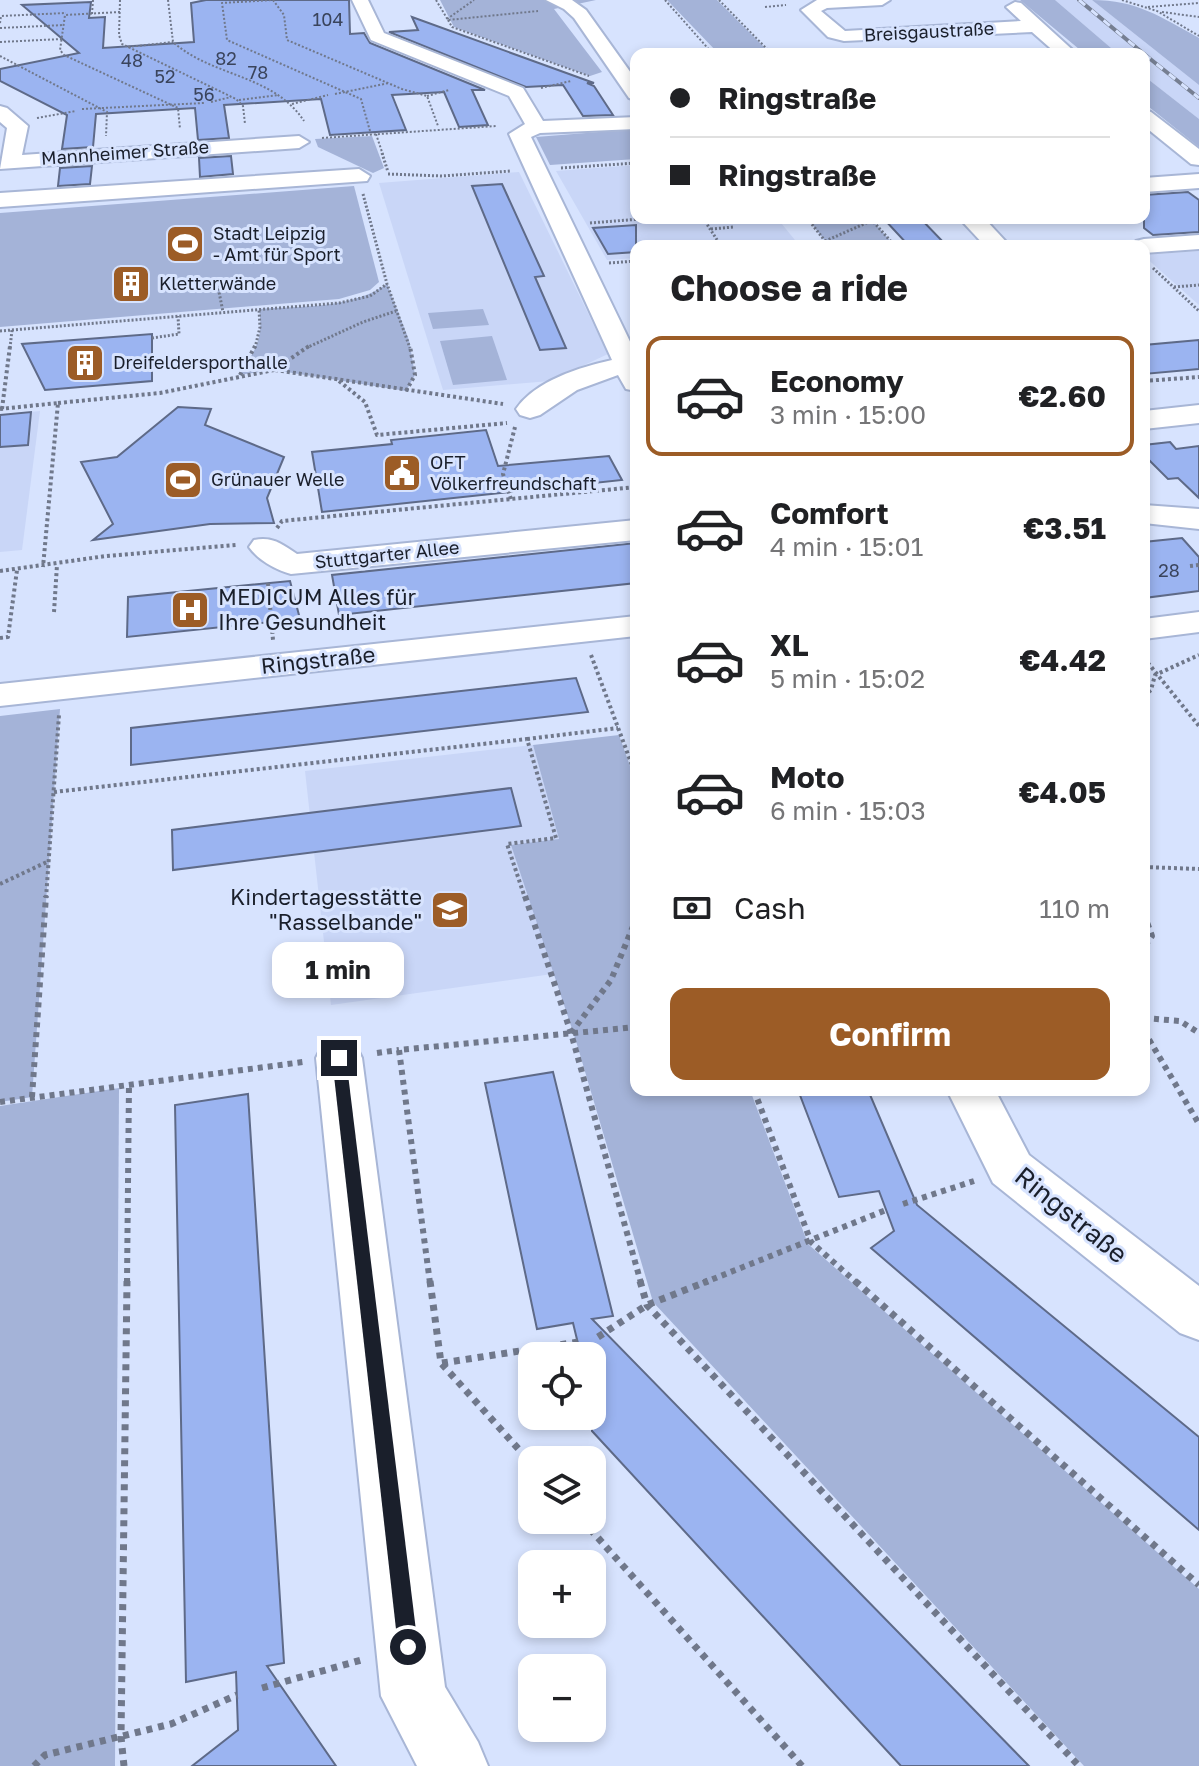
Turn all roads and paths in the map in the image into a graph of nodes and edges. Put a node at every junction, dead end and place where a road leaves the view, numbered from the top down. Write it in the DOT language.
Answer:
graph roads {
  1 [pos="93,0"];
  2 [pos="120,0"];
  3 [pos="168,0"];
  4 [pos="273,0"];
  5 [pos="278,0"];
  6 [pos="360,0"];
  7 [pos="436,0"];
  8 [pos="474,0"];
  9 [pos="554,0"];
  10 [pos="666,0"];
  11 [pos="672,0"];
  12 [pos="719,0"];
  13 [pos="882,0"];
  14 [pos="1007,0"];
  15 [pos="1122,0"];
  16 [pos="1182,0"];
  17 [pos="1199,3"];
  18 [pos="786,5"];
  19 [pos="1169,5"];
  20 [pos="765,7"];
  21 [pos="1147,7"];
  22 [pos="575,9"];
  23 [pos="1157,11"];
  24 [pos="120,12"];
  25 [pos="92,14"];
  26 [pos="65,15"];
  27 [pos="1199,17"];
  28 [pos="447,19"];
  29 [pos="0,23"];
  30 [pos="64,25"];
  31 [pos="1036,26"];
  32 [pos="0,28"];
  33 [pos="1199,36"];
  34 [pos="62,39"];
  35 [pos="0,42"];
  36 [pos="173,42"];
  37 [pos="127,47"];
  38 [pos="708,48"];
  39 [pos="766,48"];
  40 [pos="1061,48"];
  41 [pos="0,56"];
  42 [pos="589,76"];
  43 [pos="390,83"];
  44 [pos="630,86"];
  45 [pos="452,88"];
  46 [pos="347,91"];
  47 [pos="335,94"];
  48 [pos="279,95"];
  49 [pos="328,95"];
  50 [pos="427,96"];
  51 [pos="232,97"];
  52 [pos="238,100"];
  53 [pos="211,102"];
  54 [pos="204,103"];
  55 [pos="292,104"];
  56 [pos="99,106"];
  57 [pos="178,108"];
  58 [pos="82,109"];
  59 [pos="76,111"];
  60 [pos="7,117"];
  61 [pos="1150,121"];
  62 [pos="630,123"];
  63 [pos="438,126"];
  64 [pos="537,127"];
  65 [pos="243,129"];
  66 [pos="370,131"];
  67 [pos="180,133"];
  68 [pos="303,133"];
  69 [pos="106,137"];
  70 [pos="1199,159"];
  71 [pos="5,162"];
  72 [pos="630,163"];
  73 [pos="1157,163"];
  74 [pos="535,169"];
  75 [pos="388,174"];
  76 [pos="359,176"];
  77 [pos="1190,182"];
  78 [pos="1150,185"];
  79 [pos="0,200"];
  80 [pos="630,220"];
  81 [pos="707,224"];
  82 [pos="812,224"];
  83 [pos="862,224"];
  84 [pos="876,224"];
  85 [pos="977,224"];
  86 [pos="562,225"];
  87 [pos="734,227"];
  88 [pos="710,229"];
  89 [pos="717,240"];
  90 [pos="824,240"];
  91 [pos="830,240"];
  92 [pos="890,240"];
  93 [pos="992,240"];
  94 [pos="1199,242"];
  95 [pos="1150,246"];
  96 [pos="1150,266"];
  97 [pos="222,282"];
  98 [pos="387,284"];
  99 [pos="1199,285"];
  100 [pos="1173,287"];
  101 [pos="259,309"];
  102 [pos="396,311"];
  103 [pos="1199,311"];
  104 [pos="223,312"];
  105 [pos="178,316"];
  106 [pos="12,330"];
  107 [pos="0,331"];
  108 [pos="152,338"];
  109 [pos="630,365"];
  110 [pos="274,370"];
  111 [pos="630,371"];
  112 [pos="239,375"];
  113 [pos="1199,377"];
  114 [pos="338,380"];
  115 [pos="1150,381"];
  116 [pos="406,391"];
  117 [pos="58,403"];
  118 [pos="1,409"];
  119 [pos="530,409"];
  120 [pos="1199,414"];
  121 [pos="1150,419"];
  122 [pos="630,488"];
  123 [pos="511,499"];
  124 [pos="1150,515"];
  125 [pos="1199,519"];
  126 [pos="630,531"];
  127 [pos="265,547"];
  128 [pos="57,565"];
  129 [pos="1199,565"];
  130 [pos="1190,566"];
  131 [pos="43,567"];
  132 [pos="17,570"];
  133 [pos="0,571"];
  134 [pos="54,612"];
  135 [pos="1199,622"];
  136 [pos="630,627"];
  137 [pos="1150,628"];
  138 [pos="583,631"];
  139 [pos="0,638"];
  140 [pos="1199,655"];
  141 [pos="276,665"];
  142 [pos="1150,667"];
  143 [pos="1155,675"];
  144 [pos="62,688"];
  145 [pos="1150,691"];
  146 [pos="0,695"];
  147 [pos="1199,726"];
  148 [pos="618,728"];
  149 [pos="527,739"];
  150 [pos="630,760"];
  151 [pos="54,792"];
  152 [pos="49,861"];
  153 [pos="1150,867"];
  154 [pos="1199,869"];
  155 [pos="0,884"];
  156 [pos="630,937"];
  157 [pos="1150,1018"];
  158 [pos="630,1028"];
  159 [pos="571,1033"];
  160 [pos="1199,1033"];
  161 [pos="1150,1041"];
  162 [pos="399,1050"];
  163 [pos="339,1058"];
  164 [pos="129,1084"];
  165 [pos="756,1096"];
  166 [pos="974,1096"];
  167 [pos="32,1097"];
  168 [pos="0,1102"];
  169 [pos="1199,1124"];
  170 [pos="1011,1169"];
  171 [pos="903,1204"];
  172 [pos="886,1210"];
  173 [pos="811,1242"];
  174 [pos="647,1305"];
  175 [pos="1199,1317"];
  176 [pos="598,1337"];
  177 [pos="518,1351"];
  178 [pos="441,1363"];
  179 [pos="518,1448"];
  180 [pos="595,1534"];
  181 [pos="1199,1585"];
  182 [pos="408,1647"];
  183 [pos="262,1688"];
  184 [pos="237,1695"];
  185 [pos="121,1737"];
  186 [pos="34,1766"];
  187 [pos="124,1766"];
  188 [pos="454,1766"];
  189 [pos="802,1766"];
  190 [pos="1079,1766"];
  1 -- 25 [label="path"];
  2 -- 24 [label="path"];
  3 -- 36 [label="path"];
  4 -- 5 [label="path"];
  4 -- 43 [label="path"];
  4 -- 46 [label="path"];
  6 -- 64 [label="street"];
  7 -- 28 [label="path"];
  8 -- 28 [label="path"];
  9 -- 22 [label="street"];
  10 -- 11 [label="path"];
  10 -- 38 [label="path"];
  12 -- 39 [label="path"];
  13 -- 31 [label="street, Breisgaustraße"];
  14 -- 31 [label="street, Breisgaustraße"];
  15 -- 21 [label="path"];
  16 -- 19 [label="path"];
  17 -- 19 [label="path"];
  18 -- 20 [label="path"];
  19 -- 21 [label="path"];
  21 -- 23 [label="path"];
  22 -- 28 [label="path"];
  22 -- 44 [label="street"];
  23 -- 27 [label="path"];
  23 -- 33 [label="path"];
  24 -- 25 [label="path"];
  24 -- 37 [label="path"];
  25 -- 26 [label="path"];
  26 -- 29 [label="path"];
  26 -- 30 [label="path"];
  28 -- 42 [label="path"];
  30 -- 32 [label="path"];
  30 -- 34 [label="path"];
  31 -- 40 [label="street, Breisgaustraße"];
  34 -- 35 [label="path"];
  34 -- 57 [label="path"];
  36 -- 37 [label="path"];
  36 -- 48 [label="path"];
  37 -- 51 [label="path"];
  41 -- 56 [label="path"];
  43 -- 46 [label="path"];
  43 -- 50 [label="path"];
  45 -- 50 [label="path"];
  46 -- 47 [label="path"];
  46 -- 66 [label="path"];
  48 -- 52 [label="path"];
  48 -- 55 [label="path"];
  49 -- 55 [label="path"];
  50 -- 63 [label="path"];
  51 -- 52 [label="path"];
  51 -- 53 [label="path"];
  52 -- 65 [label="path"];
  54 -- 57 [label="path"];
  55 -- 68 [label="path"];
  56 -- 57 [label="path"];
  56 -- 58 [label="path"];
  56 -- 69 [label="path"];
  57 -- 67 [label="path"];
  59 -- 60 [label="path"];
  60 -- 71 [label="street, Mannheimer Straße"];
  61 -- 70 [label="street"];
  62 -- 64 [label="street"];
  64 -- 68 [label="path"];
  64 -- 74 [label="street"];
  68 -- 71 [label="street, Mannheimer Straße"];
  72 -- 74 [label="path"];
  73 -- 77 [label="street"];
  74 -- 75 [label="path"];
  74 -- 86 [label="street"];
  76 -- 79 [label="street"];
  76 -- 98 [label="path"];
  77 -- 78 [label="street"];
  80 -- 86 [label="path"];
  81 -- 88 [label="path"];
  82 -- 90 [label="path"];
  83 -- 91 [label="path"];
  84 -- 92 [label="path"];
  85 -- 93 [label="street"];
  86 -- 109 [label="street"];
  87 -- 88 [label="path"];
  88 -- 89 [label="path"];
  94 -- 95 [label="street"];
  96 -- 100 [label="path"];
  97 -- 104 [label="path"];
  98 -- 101 [label="path"];
  98 -- 102 [label="path"];
  99 -- 100 [label="path"];
  100 -- 103 [label="path"];
  101 -- 104 [label="path"];
  101 -- 112 [label="path"];
  102 -- 110 [label="path"];
  102 -- 116 [label="path"];
  104 -- 105 [label="path"];
  105 -- 106 [label="path"];
  105 -- 108 [label="path"];
  106 -- 107 [label="path"];
  106 -- 118 [label="path"];
  110 -- 112 [label="path"];
  110 -- 114 [label="path"];
  111 -- 119 [label="street"];
  112 -- 117 [label="path"];
  113 -- 115 [label="path"];
  114 -- 116 [label="path"];
  114 -- 123 [label="path"];
  116 -- 119 [label="path"];
  117 -- 118 [label="path"];
  117 -- 131 [label="path"];
  120 -- 121 [label="street"];
  122 -- 123 [label="path"];
  123 -- 127 [label="path"];
  124 -- 125 [label="street"];
  126 -- 127 [label="street, Stuttgarter Allee"];
  127 -- 128 [label="path"];
  127 -- 141 [label="path"];
  128 -- 131 [label="path"];
  128 -- 134 [label="path"];
  129 -- 130 [label="path"];
  131 -- 132 [label="path"];
  132 -- 133 [label="path"];
  132 -- 139 [label="path"];
  135 -- 137 [label="street"];
  136 -- 138 [label="street, Ringstraße"];
  138 -- 141 [label="street, Ringstraße"];
  138 -- 148 [label="path"];
  140 -- 143 [label="path"];
  141 -- 144 [label="street, Ringstraße"];
  142 -- 143 [label="path"];
  143 -- 145 [label="path"];
  143 -- 147 [label="path"];
  144 -- 146 [label="street, Ringstraße"];
  144 -- 151 [label="path"];
  148 -- 149 [label="path"];
  148 -- 150 [label="path"];
  149 -- 151 [label="path"];
  149 -- 159 [label="path"];
  151 -- 152 [label="path"];
  152 -- 155 [label="path"];
  152 -- 167 [label="path"];
  153 -- 154 [label="path"];
  156 -- 159 [label="path"];
  157 -- 160 [label="path"];
  158 -- 159 [label="path"];
  159 -- 162 [label="path"];
  159 -- 174 [label="path"];
  161 -- 169 [label="path"];
  162 -- 163 [label="path"];
  162 -- 178 [label="path"];
  163 -- 164 [label="path"];
  163 -- 182 [label="street"];
  164 -- 167 [label="path"];
  164 -- 185 [label="path"];
  165 -- 173 [label="path"];
  166 -- 170 [label="street, Ringstraße"];
  167 -- 168 [label="path"];
  170 -- 171 [label="path"];
  170 -- 175 [label="street, Ringstraße"];
  172 -- 173 [label="path"];
  173 -- 174 [label="path"];
  173 -- 181 [label="path"];
  174 -- 176 [label="path"];
  174 -- 190 [label="path"];
  177 -- 178 [label="path"];
  178 -- 179 [label="path"];
  180 -- 189 [label="path"];
  182 -- 183 [label="path"];
  182 -- 188 [label="street"];
  184 -- 185 [label="path"];
  185 -- 186 [label="path"];
  185 -- 187 [label="path"];
}
